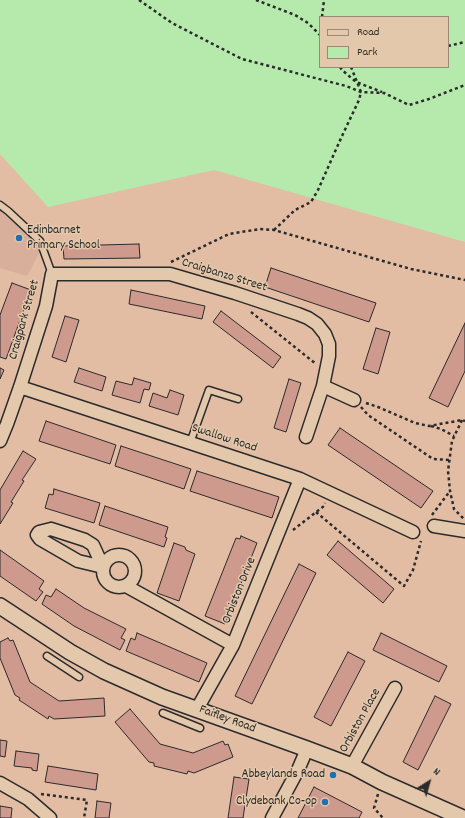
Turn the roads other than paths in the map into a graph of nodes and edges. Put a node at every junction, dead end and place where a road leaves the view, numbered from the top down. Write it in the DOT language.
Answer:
graph roads {
  1 [pos="0,206"];
  2 [pos="52,274"];
  3 [pos="323,386"];
  4 [pos="20,387"];
  5 [pos="238,400"];
  6 [pos="354,400"];
  7 [pos="306,437"];
  8 [pos="0,441"];
  9 [pos="190,443"];
  10 [pos="300,479"];
  11 [pos="432,521"];
  12 [pos="465,531"];
  13 [pos="417,536"];
  14 [pos="103,567"];
  15 [pos="126,586"];
  16 [pos="0,606"];
  17 [pos="233,645"];
  18 [pos="70,652"];
  19 [pos="47,656"];
  20 [pos="61,665"];
  21 [pos="78,677"];
  22 [pos="395,688"];
  23 [pos="193,708"];
  24 [pos="163,713"];
  25 [pos="183,721"];
  26 [pos="200,728"];
  27 [pos="307,749"];
  28 [pos="352,766"];
  29 [pos="0,783"];
  30 [pos="50,818"];
  31 [pos="272,818"];
  32 [pos="463,818"];
  1 -- 2 [label="lane"];
  2 -- 3 [label="street, Craigbanzo Street"];
  2 -- 4 [label="street, Craigpark Street"];
  3 -- 6 [label="street"];
  3 -- 7 [label="street, Craigbanzo Street"];
  4 -- 8 [label="street, Craigpark Street"];
  4 -- 9 [label="street, Swallow Road"];
  5 -- 9 [label="lane"];
  9 -- 10 [label="street, Swallow Road"];
  10 -- 13 [label="street, Swallow Road"];
  10 -- 17 [label="street, Orbiston Drive"];
  11 -- 12 [label="street"];
  14 -- 14 [label="street"];
  14 -- 15 [label="street"];
  14 -- 15 [label="street"];
  15 -- 17 [label="street"];
  16 -- 18 [label="street, Faifley Road"];
  17 -- 23 [label="street, Orbiston Drive"];
  18 -- 20 [label="lane"];
  18 -- 23 [label="street, Faifley Road"];
  19 -- 20 [label="lane"];
  20 -- 21 [label="lane"];
  22 -- 28 [label="street, Orbiston Place"];
  23 -- 25 [label="lane"];
  23 -- 27 [label="street, Faifley Road"];
  24 -- 25 [label="lane"];
  25 -- 26 [label="lane"];
  27 -- 28 [label="street, Faifley Road"];
  27 -- 31 [label="street"];
  28 -- 32 [label="street, Faifley Road"];
  29 -- 30 [label="street"];
}
